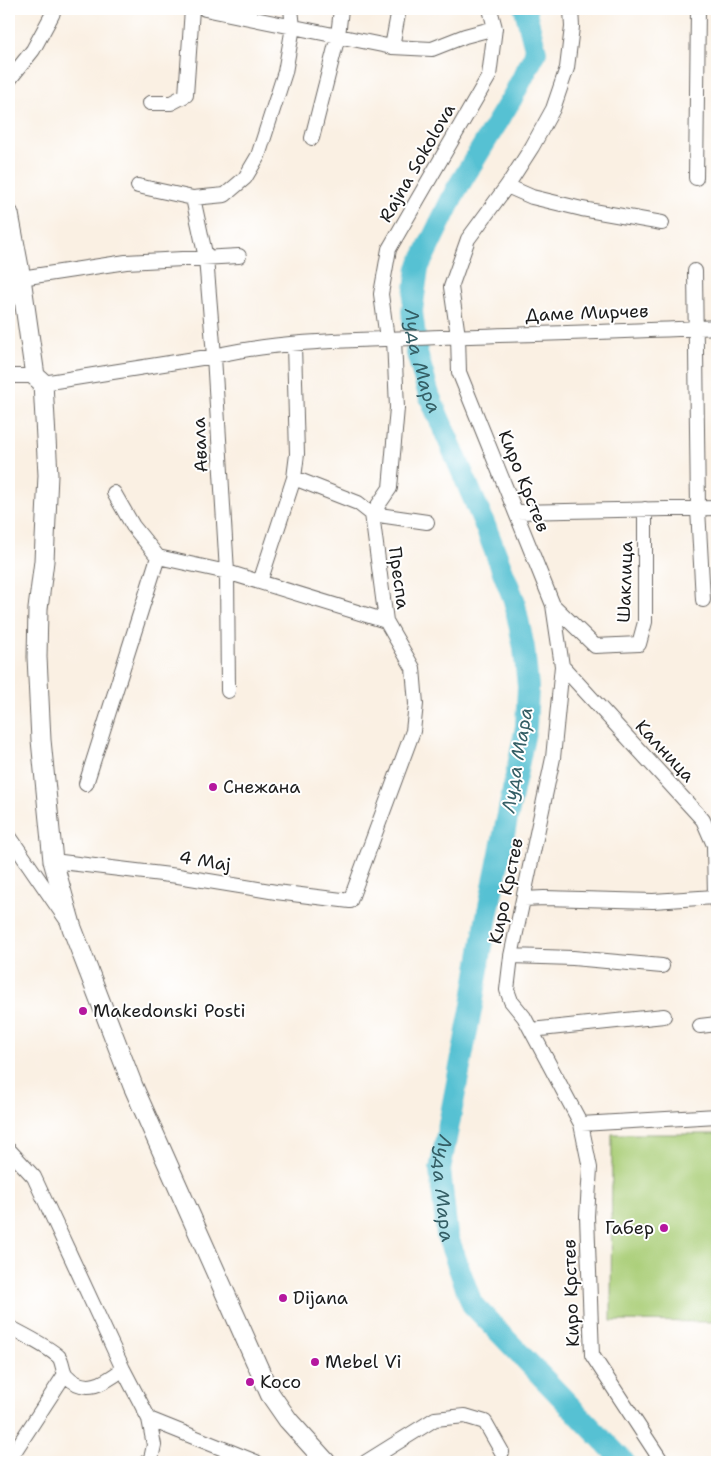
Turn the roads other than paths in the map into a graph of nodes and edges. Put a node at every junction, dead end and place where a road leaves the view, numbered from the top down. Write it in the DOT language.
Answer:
graph roads {
  1 [pos="54,9"];
  2 [pos="192,9"];
  3 [pos="205,9"];
  4 [pos="291,9"];
  5 [pos="341,9"];
  6 [pos="398,9"];
  7 [pos="490,9"];
  8 [pos="571,9"];
  9 [pos="698,9"];
  10 [pos="293,27"];
  11 [pos="495,28"];
  12 [pos="338,36"];
  13 [pos="392,47"];
  14 [pos="9,80"];
  15 [pos="150,103"];
  16 [pos="312,138"];
  17 [pos="696,178"];
  18 [pos="138,186"];
  19 [pos="507,186"];
  20 [pos="193,198"];
  21 [pos="9,214"];
  22 [pos="662,223"];
  23 [pos="239,256"];
  24 [pos="206,258"];
  25 [pos="695,271"];
  26 [pos="21,278"];
  27 [pos="717,326"];
  28 [pos="696,328"];
  29 [pos="458,336"];
  30 [pos="390,339"];
  31 [pos="294,345"];
  32 [pos="214,356"];
  33 [pos="9,376"];
  34 [pos="39,379"];
  35 [pos="294,478"];
  36 [pos="114,493"];
  37 [pos="717,508"];
  38 [pos="646,509"];
  39 [pos="698,509"];
  40 [pos="516,512"];
  41 [pos="372,514"];
  42 [pos="427,522"];
  43 [pos="158,557"];
  44 [pos="227,572"];
  45 [pos="260,582"];
  46 [pos="703,600"];
  47 [pos="554,605"];
  48 [pos="386,622"];
  49 [pos="562,666"];
  50 [pos="228,691"];
  51 [pos="86,784"];
  52 [pos="9,836"];
  53 [pos="53,861"];
  54 [pos="524,900"];
  55 [pos="716,900"];
  56 [pos="350,901"];
  57 [pos="72,928"];
  58 [pos="511,956"];
  59 [pos="662,966"];
  60 [pos="664,1016"];
  61 [pos="717,1024"];
  62 [pos="700,1026"];
  63 [pos="531,1030"];
  64 [pos="717,1116"];
  65 [pos="581,1124"];
  66 [pos="9,1150"];
  67 [pos="9,1327"];
  68 [pos="123,1369"];
  69 [pos="65,1374"];
  70 [pos="150,1419"];
  71 [pos="502,1452"];
  72 [pos="9,1460"];
  73 [pos="150,1461"];
  74 [pos="256,1462"];
  75 [pos="326,1462"];
  76 [pos="366,1462"];
  77 [pos="662,1462"];
  1 -- 14 [label="street"];
  2 -- 15 [label="street"];
  3 -- 10 [label="street"];
  4 -- 10 [label="street"];
  5 -- 12 [label="street"];
  6 -- 13 [label="street"];
  7 -- 11 [label="street, Rajna Sokolova"];
  8 -- 19 [label="street, Киро Крстев"];
  9 -- 17 [label="street"];
  10 -- 12 [label="street"];
  10 -- 20 [label="street"];
  11 -- 13 [label="street"];
  11 -- 30 [label="street, Rajna Sokolova"];
  12 -- 13 [label="street"];
  12 -- 16 [label="street"];
  18 -- 20 [label="street"];
  19 -- 22 [label="street"];
  19 -- 29 [label="street, Киро Крстев"];
  20 -- 24 [label="street, Авала"];
  21 -- 26 [label="main road"];
  23 -- 24 [label="street"];
  24 -- 26 [label="street"];
  24 -- 32 [label="street, Авала"];
  25 -- 28 [label="street"];
  26 -- 34 [label="main road"];
  27 -- 28 [label="street, Даме Мирчев"];
  28 -- 29 [label="street, Даме Мирчев"];
  28 -- 39 [label="street"];
  29 -- 30 [label="street, Даме Мирчев"];
  29 -- 40 [label="street, Киро Крстев"];
  30 -- 31 [label="street, Даме Мирчев"];
  30 -- 41 [label="street"];
  31 -- 32 [label="street, Даме Мирчев"];
  31 -- 35 [label="street"];
  32 -- 34 [label="street, Даме Мирчев"];
  32 -- 44 [label="street, Авала"];
  33 -- 34 [label="street, Даме Мирчев"];
  34 -- 53 [label="main road"];
  35 -- 41 [label="street"];
  35 -- 45 [label="street"];
  36 -- 43 [label="street"];
  37 -- 39 [label="street"];
  38 -- 39 [label="street"];
  38 -- 40 [label="street"];
  38 -- 47 [label="street, Шаклица"];
  39 -- 46 [label="street"];
  40 -- 47 [label="street, Киро Крстев"];
  41 -- 42 [label="street"];
  41 -- 48 [label="street, Преспа"];
  43 -- 44 [label="street"];
  43 -- 51 [label="street"];
  44 -- 45 [label="street"];
  44 -- 50 [label="street, Авала"];
  45 -- 48 [label="street"];
  47 -- 49 [label="street, Киро Крстев"];
  48 -- 56 [label="street, Преспа"];
  49 -- 54 [label="street, Киро Крстев"];
  49 -- 55 [label="street, Калница"];
  52 -- 57 [label="street"];
  53 -- 56 [label="street, 4 Мај"];
  53 -- 57 [label="main road"];
  54 -- 55 [label="street"];
  54 -- 58 [label="street, Киро Крстев"];
  57 -- 75 [label="main road"];
  58 -- 59 [label="street"];
  58 -- 63 [label="street, Киро Крстев"];
  60 -- 63 [label="street"];
  61 -- 62 [label="street"];
  63 -- 65 [label="street, Киро Крстев"];
  64 -- 65 [label="street"];
  65 -- 77 [label="street, Киро Крстев"];
  66 -- 68 [label="street"];
  67 -- 69 [label="street"];
  68 -- 69 [label="street"];
  68 -- 70 [label="street"];
  69 -- 72 [label="street"];
  70 -- 73 [label="street"];
  70 -- 74 [label="street"];
  71 -- 76 [label="street"];
}
